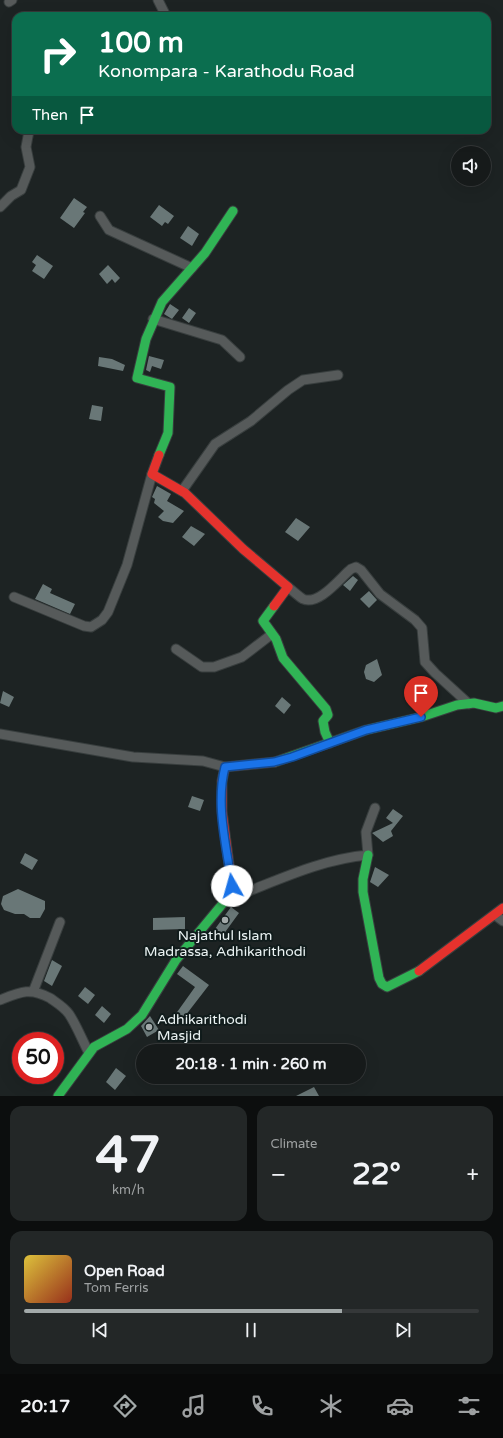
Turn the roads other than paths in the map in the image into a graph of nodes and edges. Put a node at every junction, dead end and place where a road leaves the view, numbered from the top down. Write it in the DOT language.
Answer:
graph roads {
  1 [pos="158,0"];
  2 [pos="164,12"];
  3 [pos="28,134"];
  4 [pos="0,207"];
  5 [pos="233,211"];
  6 [pos="100,216"];
  7 [pos="192,268"];
  8 [pos="153,319"];
  9 [pos="240,357"];
  10 [pos="338,375"];
  11 [pos="152,474"];
  12 [pos="182,490"];
  13 [pos="288,587"];
  14 [pos="14,597"];
  15 [pos="272,634"];
  16 [pos="176,650"];
  17 [pos="469,704"];
  18 [pos="503,706"];
  19 [pos="0,734"];
  20 [pos="330,743"];
  21 [pos="225,767"];
  22 [pos="375,808"];
  23 [pos="368,855"];
  24 [pos="232,886"];
  25 [pos="503,908"];
  26 [pos="499,918"];
  27 [pos="60,922"];
  28 [pos="33,992"];
  29 [pos="0,1000"];
  30 [pos="89,1053"];
  31 [pos="58,1096"];
  1 -- 2 [label="street"];
  3 -- 4 [label="street"];
  5 -- 7 [label="street"];
  6 -- 7 [label="street"];
  7 -- 8 [label="street"];
  8 -- 9 [label="street"];
  8 -- 11 [label="street"];
  10 -- 12 [label="street"];
  11 -- 12 [label="street"];
  11 -- 14 [label="street"];
  12 -- 13 [label="street"];
  13 -- 15 [label="street"];
  13 -- 17 [label="street"];
  15 -- 16 [label="street"];
  15 -- 20 [label="street"];
  17 -- 18 [label="street"];
  17 -- 20 [label="street"];
  19 -- 21 [label="street"];
  20 -- 21 [label="street"];
  21 -- 24 [label="street"];
  22 -- 23 [label="street"];
  23 -- 24 [label="street"];
  23 -- 26 [label="street"];
  24 -- 30 [label="street"];
  25 -- 26 [label="street"];
  27 -- 28 [label="street"];
  28 -- 29 [label="street"];
  28 -- 30 [label="street"];
  30 -- 31 [label="street"];
}
